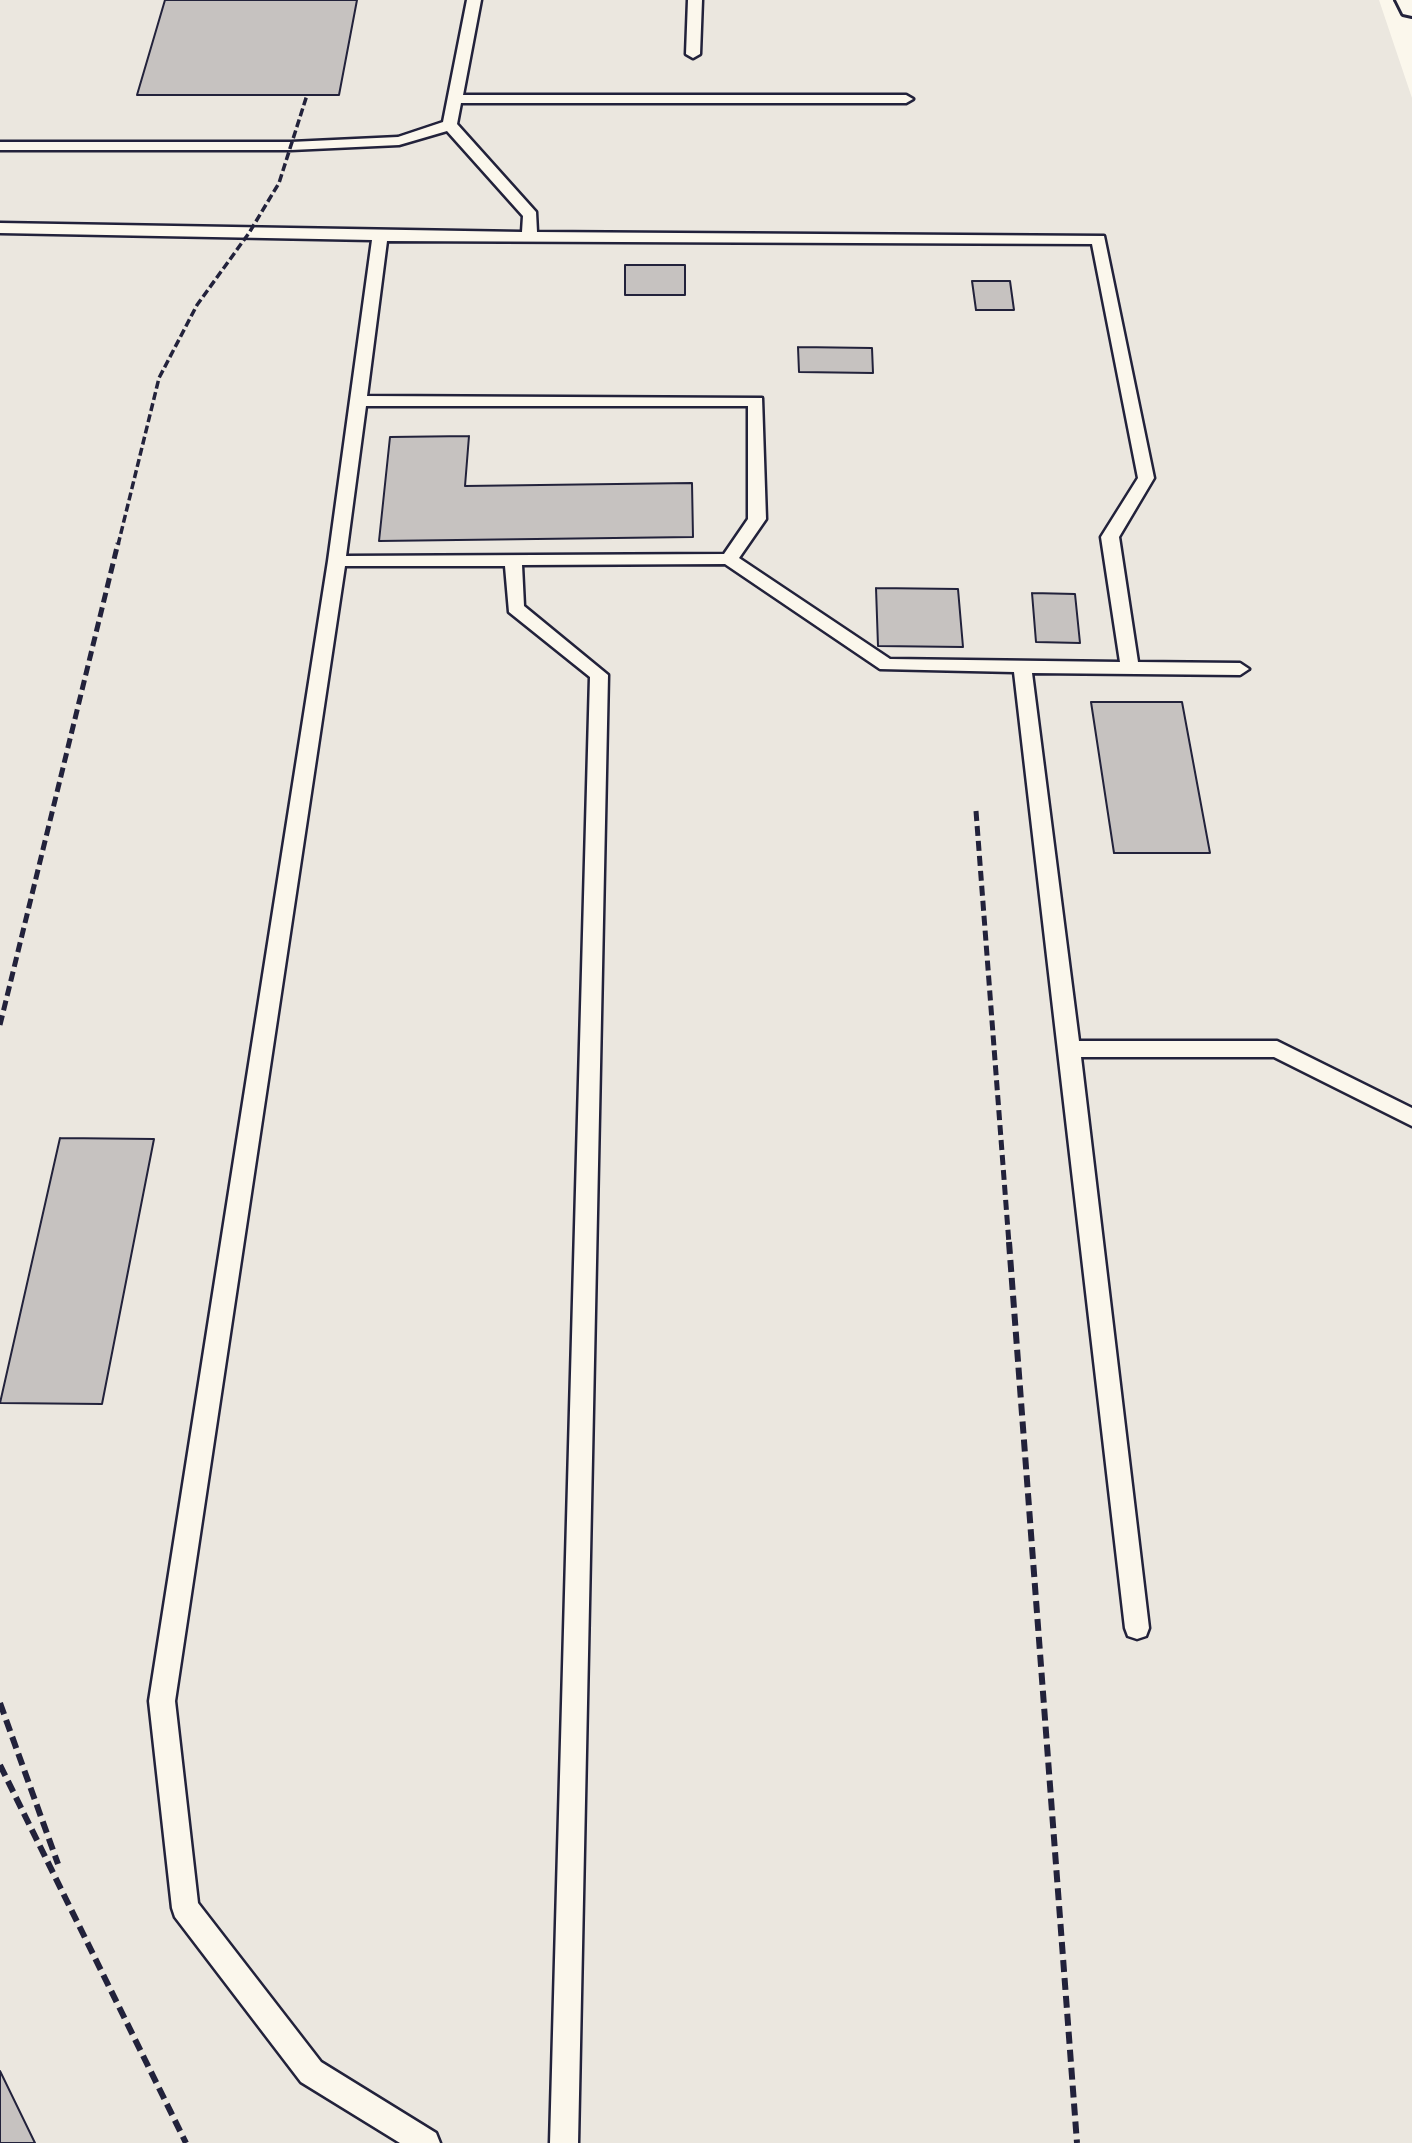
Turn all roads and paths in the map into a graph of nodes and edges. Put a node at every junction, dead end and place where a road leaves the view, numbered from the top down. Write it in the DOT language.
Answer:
graph roads {
  1 [pos="474,0"];
  2 [pos="695,0"];
  3 [pos="1408,0"];
  4 [pos="1412,9"];
  5 [pos="693,54"];
  6 [pos="455,99"];
  7 [pos="906,99"];
  8 [pos="450,125"];
  9 [pos="0,145"];
  10 [pos="0,228"];
  11 [pos="529,235"];
  12 [pos="380,236"];
  13 [pos="358,401"];
  14 [pos="513,559"];
  15 [pos="729,559"];
  16 [pos="337,561"];
  17 [pos="1022,666"];
  18 [pos="1130,668"];
  19 [pos="1240,669"];
  20 [pos="1070,1049"];
  21 [pos="1412,1118"];
  22 [pos="1137,1628"];
  23 [pos="426,2143"];
  24 [pos="564,2143"];
  1 -- 6 [label="lane"];
  2 -- 5 [label="lane"];
  3 -- 4 [label="street"];
  6 -- 7 [label="lane"];
  6 -- 8 [label="lane"];
  8 -- 9 [label="lane"];
  8 -- 11 [label="lane"];
  10 -- 12 [label="lane"];
  11 -- 12 [label="lane"];
  11 -- 18 [label="lane"];
  12 -- 13 [label="lane"];
  13 -- 15 [label="lane"];
  13 -- 16 [label="lane"];
  14 -- 15 [label="lane"];
  14 -- 16 [label="lane"];
  14 -- 24 [label="lane"];
  15 -- 17 [label="lane"];
  16 -- 23 [label="lane"];
  17 -- 18 [label="lane"];
  17 -- 20 [label="lane"];
  18 -- 19 [label="lane"];
  20 -- 21 [label="lane"];
  20 -- 22 [label="lane"];
}
